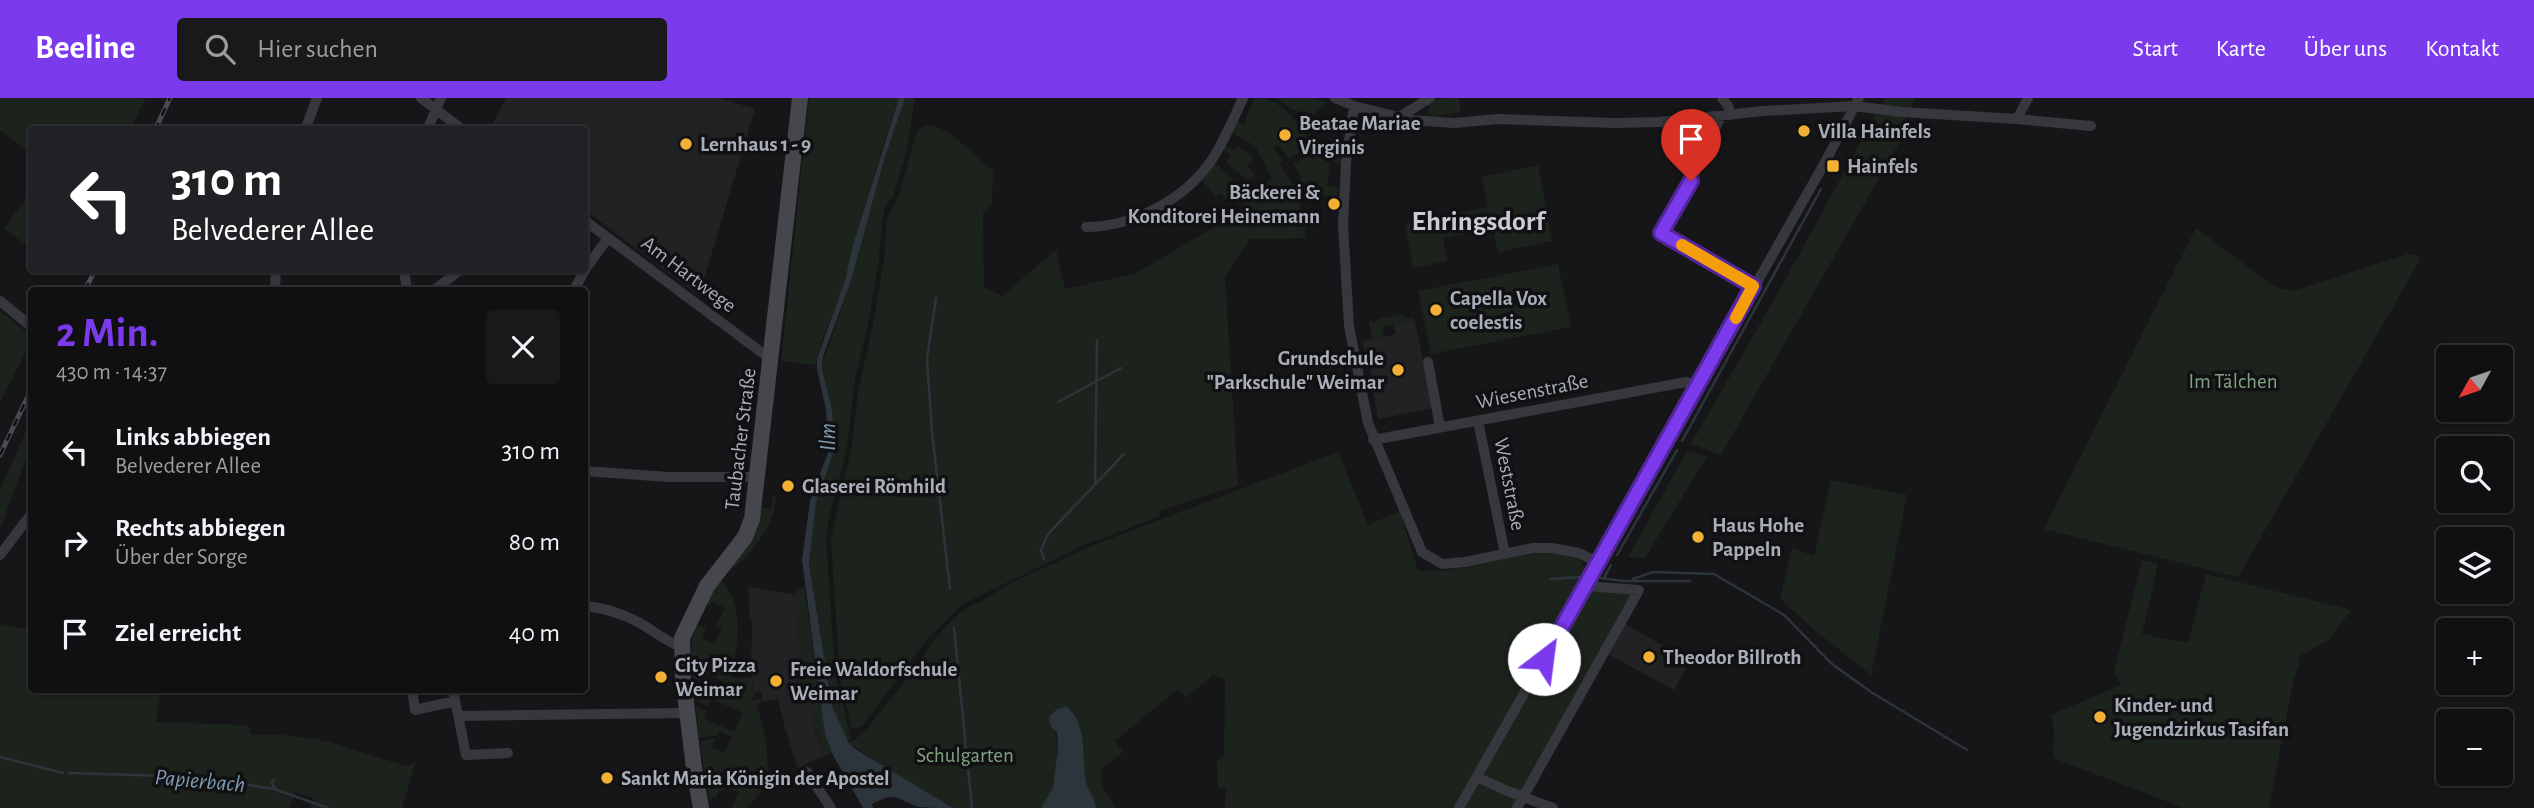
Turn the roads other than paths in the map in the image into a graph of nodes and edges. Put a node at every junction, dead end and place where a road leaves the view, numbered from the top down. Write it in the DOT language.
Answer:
graph roads {
  1 [pos="317,98"];
  2 [pos="421,98"];
  3 [pos="441,98"];
  4 [pos="800,98"];
  5 [pos="1243,98"];
  6 [pos="1722,98"];
  7 [pos="2028,98"];
  8 [pos="1340,99"];
  9 [pos="1426,100"];
  10 [pos="1857,102"];
  11 [pos="1354,106"];
  12 [pos="436,109"];
  13 [pos="1401,116"];
  14 [pos="1726,116"];
  15 [pos="2017,119"];
  16 [pos="306,126"];
  17 [pos="428,126"];
  18 [pos="458,126"];
  19 [pos="2091,126"];
  20 [pos="588,223"];
  21 [pos="1086,227"];
  22 [pos="608,238"];
  23 [pos="588,265"];
  24 [pos="456,273"];
  25 [pos="1753,286"];
  26 [pos="438,287"];
  27 [pos="0,301"];
  28 [pos="28,324"];
  29 [pos="772,356"];
  30 [pos="1428,362"];
  31 [pos="1698,385"];
  32 [pos="1478,421"];
  33 [pos="1440,427"];
  34 [pos="1373,440"];
  35 [pos="588,471"];
  36 [pos="758,477"];
  37 [pos="28,518"];
  38 [pos="1504,554"];
  39 [pos="0,555"];
  40 [pos="1599,563"];
  41 [pos="1586,586"];
  42 [pos="588,607"];
  43 [pos="681,647"];
  44 [pos="412,693"];
  45 [pos="454,695"];
  46 [pos="687,713"];
  47 [pos="459,716"];
  48 [pos="508,753"];
  49 [pos="807,772"];
  50 [pos="1477,777"];
  51 [pos="1520,803"];
  52 [pos="701,808"];
  53 [pos="831,808"];
  54 [pos="1460,808"];
  55 [pos="1553,808"];
  1 -- 16 [label="street"];
  2 -- 12 [label="street"];
  3 -- 12 [label="street"];
  4 -- 29 [label="street, Taubacher Straße"];
  5 -- 21 [label="street"];
  6 -- 14 [label="street"];
  7 -- 15 [label="street"];
  8 -- 11 [label="street"];
  9 -- 13 [label="street"];
  10 -- 14 [label="street"];
  10 -- 15 [label="street"];
  10 -- 25 [label="street"];
  11 -- 13 [label="street"];
  11 -- 34 [label="street"];
  12 -- 17 [label="street"];
  12 -- 18 [label="street"];
  13 -- 14 [label="street"];
  14 -- 25 [label="street"];
  15 -- 19 [label="street"];
  20 -- 22 [label="street, Am Hartwege"];
  22 -- 23 [label="street"];
  22 -- 29 [label="street, Am Hartwege"];
  24 -- 26 [label="street"];
  25 -- 31 [label="street"];
  27 -- 28 [label="street"];
  29 -- 36 [label="street, Taubacher Straße"];
  30 -- 33 [label="street"];
  31 -- 32 [label="street, Wiesenstraße"];
  31 -- 40 [label="street"];
  32 -- 33 [label="street, Wiesenstraße"];
  32 -- 38 [label="street, Weststraße"];
  33 -- 34 [label="street, Wiesenstraße"];
  34 -- 38 [label="street"];
  35 -- 36 [label="street"];
  36 -- 43 [label="street, Taubacher Straße"];
  37 -- 39 [label="street"];
  38 -- 40 [label="street"];
  40 -- 41 [label="street"];
  41 -- 50 [label="street"];
  41 -- 51 [label="street"];
  42 -- 43 [label="street"];
  43 -- 46 [label="street, Taubacher Straße"];
  44 -- 45 [label="street"];
  45 -- 47 [label="street"];
  46 -- 47 [label="street"];
  46 -- 52 [label="street, Taubacher Straße"];
  47 -- 48 [label="street"];
  49 -- 53 [label="street"];
  50 -- 51 [label="street"];
  50 -- 54 [label="street"];
  51 -- 55 [label="street"];
}
